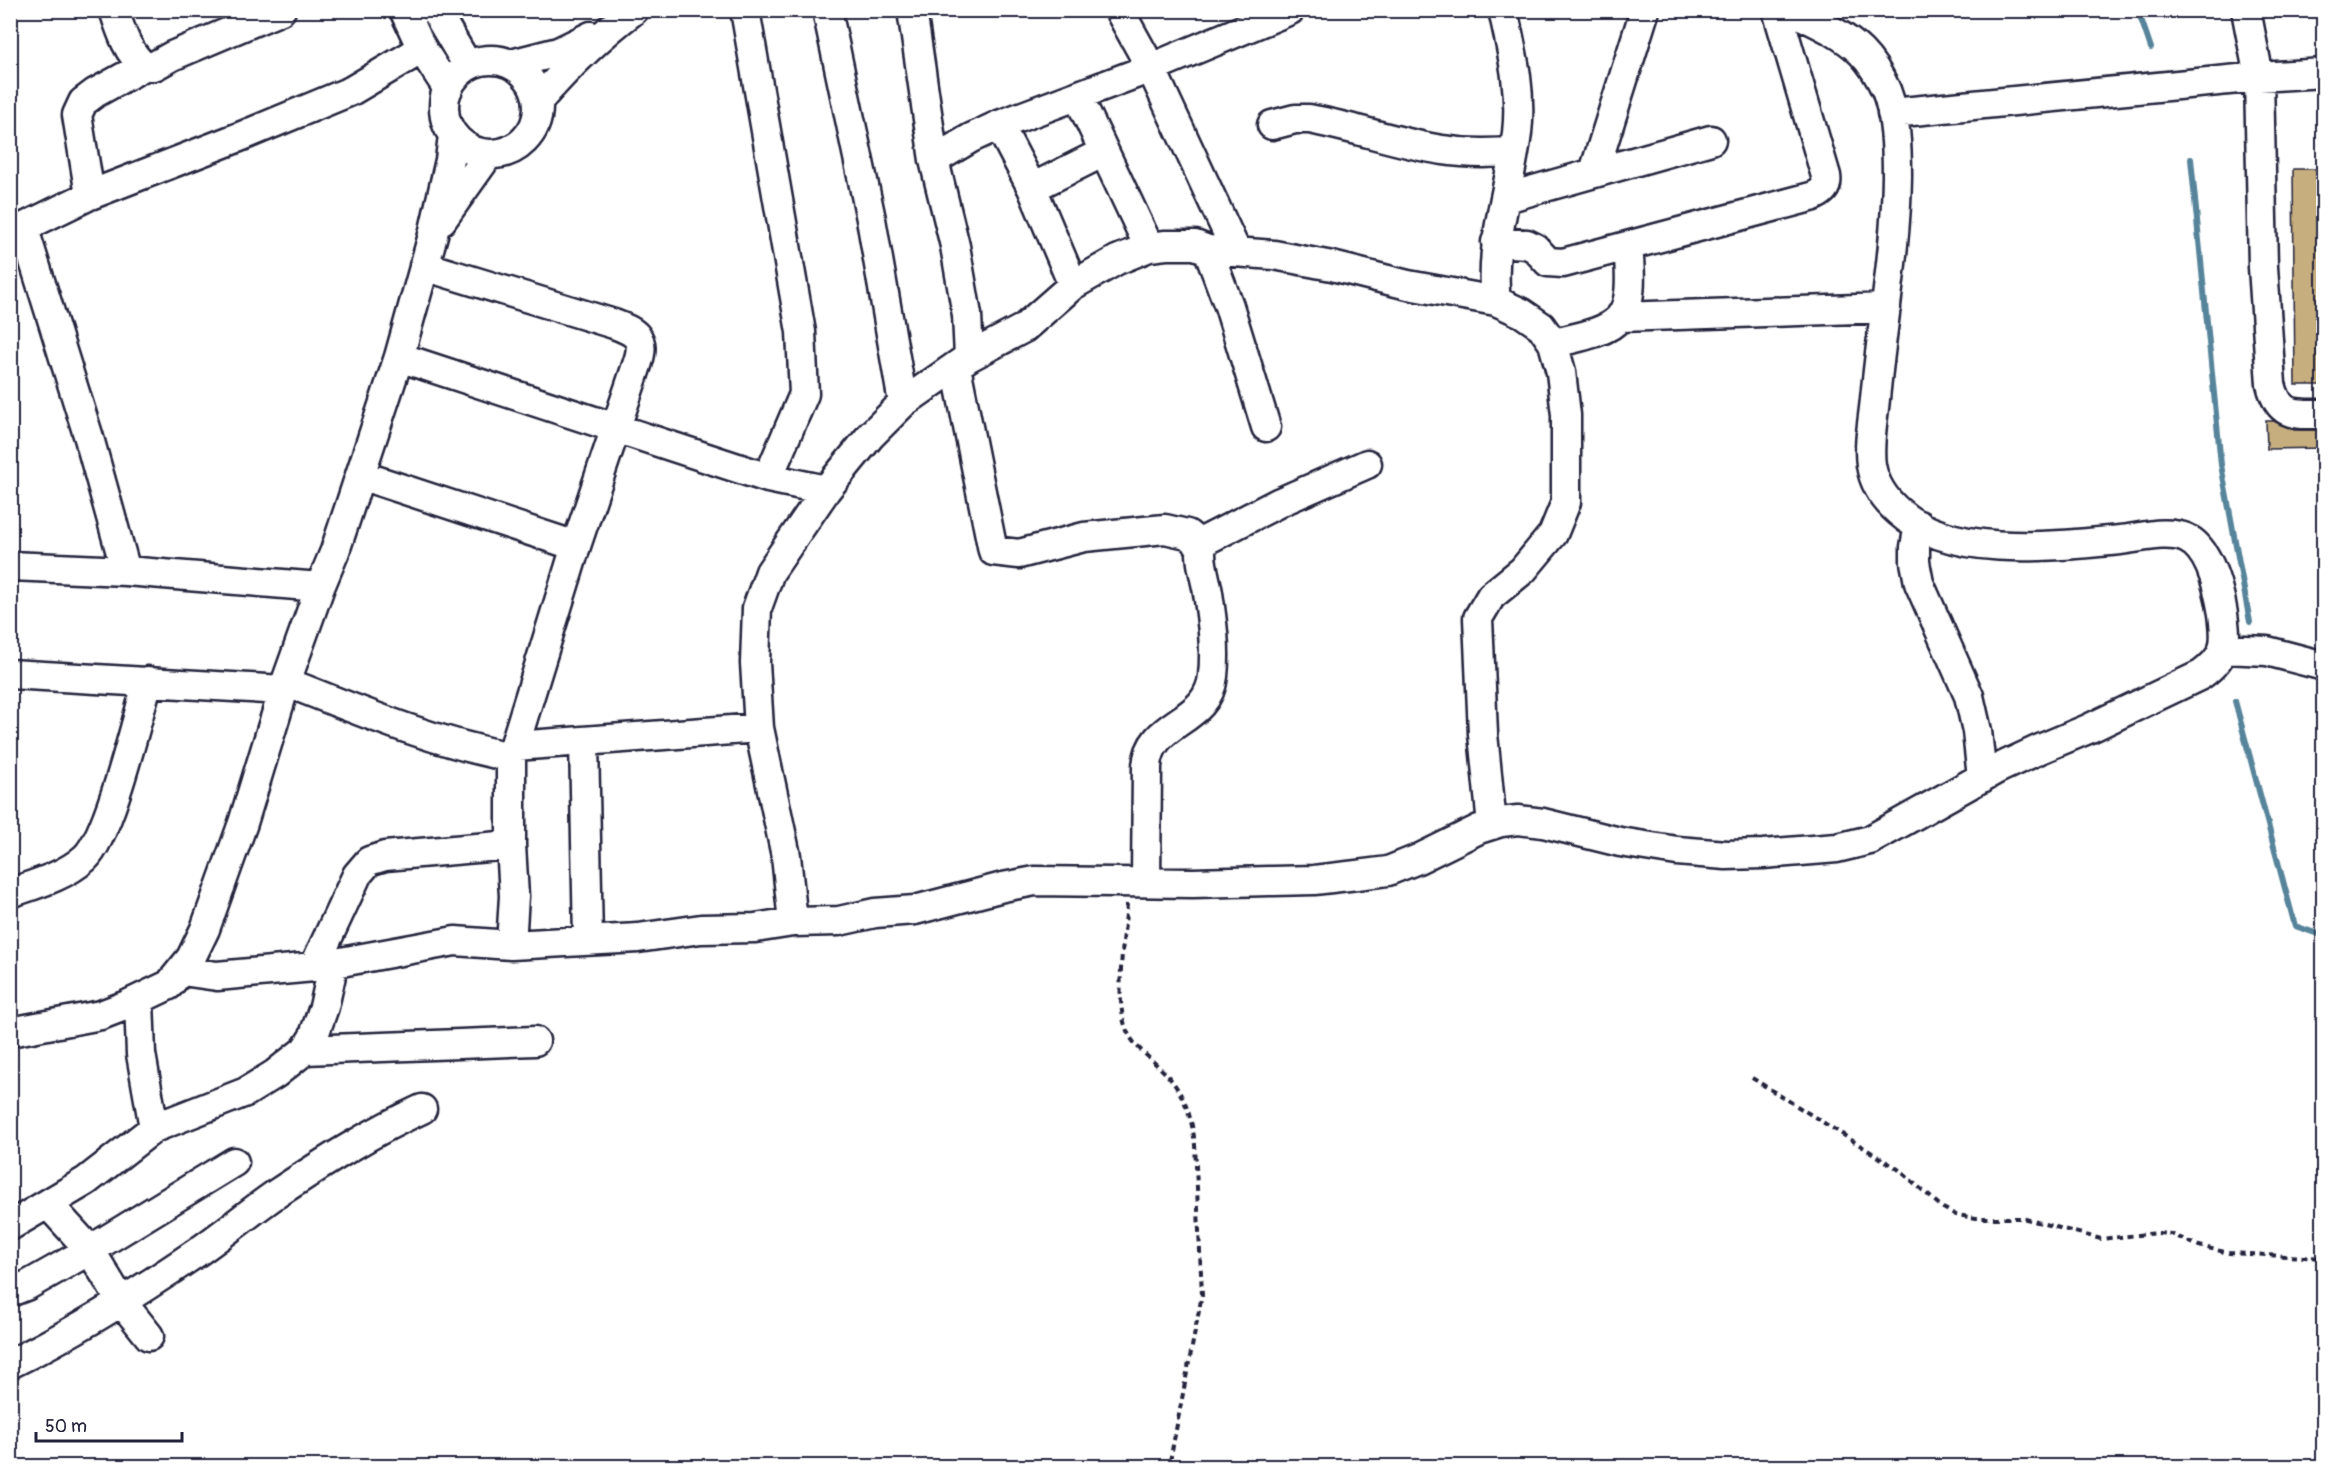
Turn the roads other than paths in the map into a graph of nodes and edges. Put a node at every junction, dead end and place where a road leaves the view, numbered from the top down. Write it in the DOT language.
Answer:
graph roads {
  1 [pos="114,10"];
  2 [pos="281,10"];
  3 [pos="404,10"];
  4 [pos="435,10"];
  5 [pos="634,10"];
  6 [pos="745,10"];
  7 [pos="826,10"];
  8 [pos="912,10"];
  9 [pos="1119,10"];
  10 [pos="1290,10"];
  11 [pos="1503,10"];
  12 [pos="1645,10"];
  13 [pos="1777,10"];
  14 [pos="1791,10"];
  15 [pos="2246,10"];
  16 [pos="607,30"];
  17 [pos="422,49"];
  18 [pos="511,64"];
  19 [pos="144,66"];
  20 [pos="468,66"];
  21 [pos="1151,69"];
  22 [pos="2324,73"];
  23 [pos="2259,76"];
  24 [pos="448,88"];
  25 [pos="1078,96"];
  26 [pos="539,100"];
  27 [pos="1892,113"];
  28 [pos="999,125"];
  29 [pos="1272,125"];
  30 [pos="453,135"];
  31 [pos="1711,140"];
  32 [pos="1514,151"];
  33 [pos="1104,152"];
  34 [pos="489,154"];
  35 [pos="934,160"];
  36 [pos="1594,172"];
  37 [pos="1032,188"];
  38 [pos="90,195"];
  39 [pos="1506,198"];
  40 [pos="17,232"];
  41 [pos="433,234"];
  42 [pos="1496,242"];
  43 [pos="1628,246"];
  44 [pos="1149,248"];
  45 [pos="1208,250"];
  46 [pos="1236,251"];
  47 [pos="424,266"];
  48 [pos="1073,285"];
  49 [pos="1496,301"];
  50 [pos="1886,308"];
  51 [pos="1622,317"];
  52 [pos="1553,343"];
  53 [pos="399,357"];
  54 [pos="962,362"];
  55 [pos="903,403"];
  56 [pos="2324,414"];
  57 [pos="1266,427"];
  58 [pos="616,429"];
  59 [pos="1367,464"];
  60 [pos="360,475"];
  61 [pos="768,478"];
  62 [pos="826,490"];
  63 [pos="1919,525"];
  64 [pos="576,546"];
  65 [pos="1202,546"];
  66 [pos="10,566"];
  67 [pos="126,571"];
  68 [pos="320,587"];
  69 [pos="2225,649"];
  70 [pos="2324,666"];
  71 [pos="10,674"];
  72 [pos="148,681"];
  73 [pos="285,686"];
  74 [pos="759,728"];
  75 [pos="584,741"];
  76 [pos="513,752"];
  77 [pos="1982,778"];
  78 [pos="1492,825"];
  79 [pos="511,846"];
  80 [pos="1137,882"];
  81 [pos="10,893"];
  82 [pos="793,922"];
  83 [pos="588,940"];
  84 [pos="511,945"];
  85 [pos="324,964"];
  86 [pos="182,971"];
  87 [pos="139,1000"];
  88 [pos="10,1032"];
  89 [pos="535,1041"];
  90 [pos="305,1050"];
  91 [pos="422,1109"];
  92 [pos="154,1128"];
  93 [pos="234,1162"];
  94 [pos="48,1204"];
  95 [pos="10,1226"];
  96 [pos="90,1250"];
  97 [pos="10,1292"];
  98 [pos="121,1301"];
  99 [pos="149,1336"];
  100 [pos="10,1364"];
  1 -- 19 [label="street"];
  2 -- 19 [label="street"];
  3 -- 17 [label="street"];
  4 -- 20 [label="street"];
  5 -- 16 [label="street"];
  6 -- 61 [label="street"];
  7 -- 55 [label="street"];
  8 -- 35 [label="street"];
  9 -- 21 [label="street"];
  10 -- 21 [label="street"];
  11 -- 32 [label="street"];
  12 -- 36 [label="street"];
  13 -- 43 [label="street"];
  14 -- 27 [label="street"];
  15 -- 23 [label="street"];
  16 -- 18 [label="street"];
  16 -- 26 [label="street"];
  17 -- 24 [label="street"];
  17 -- 38 [label="street"];
  18 -- 20 [label="street"];
  18 -- 26 [label="street"];
  19 -- 38 [label="street"];
  20 -- 24 [label="street"];
  21 -- 25 [label="street"];
  21 -- 46 [label="street"];
  22 -- 23 [label="street"];
  23 -- 27 [label="street"];
  23 -- 56 [label="street"];
  24 -- 30 [label="street"];
  25 -- 28 [label="street"];
  25 -- 33 [label="street"];
  26 -- 34 [label="street"];
  27 -- 50 [label="street"];
  28 -- 35 [label="street"];
  28 -- 37 [label="street"];
  29 -- 32 [label="street"];
  30 -- 34 [label="street"];
  30 -- 41 [label="street"];
  31 -- 36 [label="street"];
  32 -- 39 [label="street"];
  33 -- 37 [label="street"];
  33 -- 44 [label="street"];
  34 -- 41 [label="street"];
  35 -- 54 [label="street"];
  36 -- 39 [label="street"];
  37 -- 48 [label="street"];
  38 -- 40 [label="street"];
  39 -- 42 [label="street"];
  40 -- 67 [label="street"];
  41 -- 47 [label="street"];
  42 -- 43 [label="street"];
  42 -- 49 [label="street"];
  43 -- 51 [label="street"];
  44 -- 45 [label="street"];
  44 -- 48 [label="street"];
  45 -- 46 [label="street"];
  45 -- 57 [label="street"];
  46 -- 49 [label="street"];
  47 -- 53 [label="street"];
  47 -- 58 [label="street"];
  48 -- 54 [label="street"];
  49 -- 52 [label="street"];
  50 -- 51 [label="street"];
  50 -- 63 [label="street"];
  51 -- 52 [label="street"];
  52 -- 78 [label="street"];
  53 -- 58 [label="street"];
  53 -- 60 [label="street"];
  54 -- 55 [label="street"];
  54 -- 65 [label="street"];
  55 -- 62 [label="street"];
  58 -- 61 [label="street"];
  58 -- 64 [label="street"];
  59 -- 65 [label="street"];
  60 -- 64 [label="street"];
  60 -- 68 [label="street"];
  61 -- 62 [label="street"];
  62 -- 74 [label="street"];
  63 -- 69 [label="street"];
  63 -- 77 [label="street"];
  64 -- 76 [label="street"];
  65 -- 80 [label="street"];
  66 -- 67 [label="street"];
  67 -- 68 [label="street"];
  68 -- 73 [label="street"];
  69 -- 70 [label="street"];
  69 -- 77 [label="street"];
  71 -- 72 [label="street"];
  72 -- 73 [label="street"];
  72 -- 81 [label="street"];
  73 -- 76 [label="street"];
  73 -- 86 [label="street"];
  74 -- 75 [label="street"];
  74 -- 82 [label="street"];
  75 -- 76 [label="street"];
  75 -- 83 [label="street"];
  76 -- 79 [label="street"];
  77 -- 78 [label="street"];
  78 -- 80 [label="street"];
  79 -- 84 [label="street"];
  79 -- 85 [label="street"];
  80 -- 82 [label="street"];
  82 -- 83 [label="street"];
  83 -- 84 [label="street"];
  84 -- 85 [label="street"];
  85 -- 86 [label="street"];
  85 -- 90 [label="street"];
  86 -- 87 [label="street"];
  87 -- 88 [label="street"];
  87 -- 92 [label="street"];
  89 -- 90 [label="street"];
  90 -- 92 [label="street"];
  91 -- 98 [label="street"];
  92 -- 94 [label="street"];
  93 -- 96 [label="street"];
  94 -- 95 [label="street"];
  94 -- 96 [label="street"];
  96 -- 97 [label="street"];
  96 -- 98 [label="street"];
  98 -- 99 [label="street"];
  98 -- 100 [label="street"];
}
